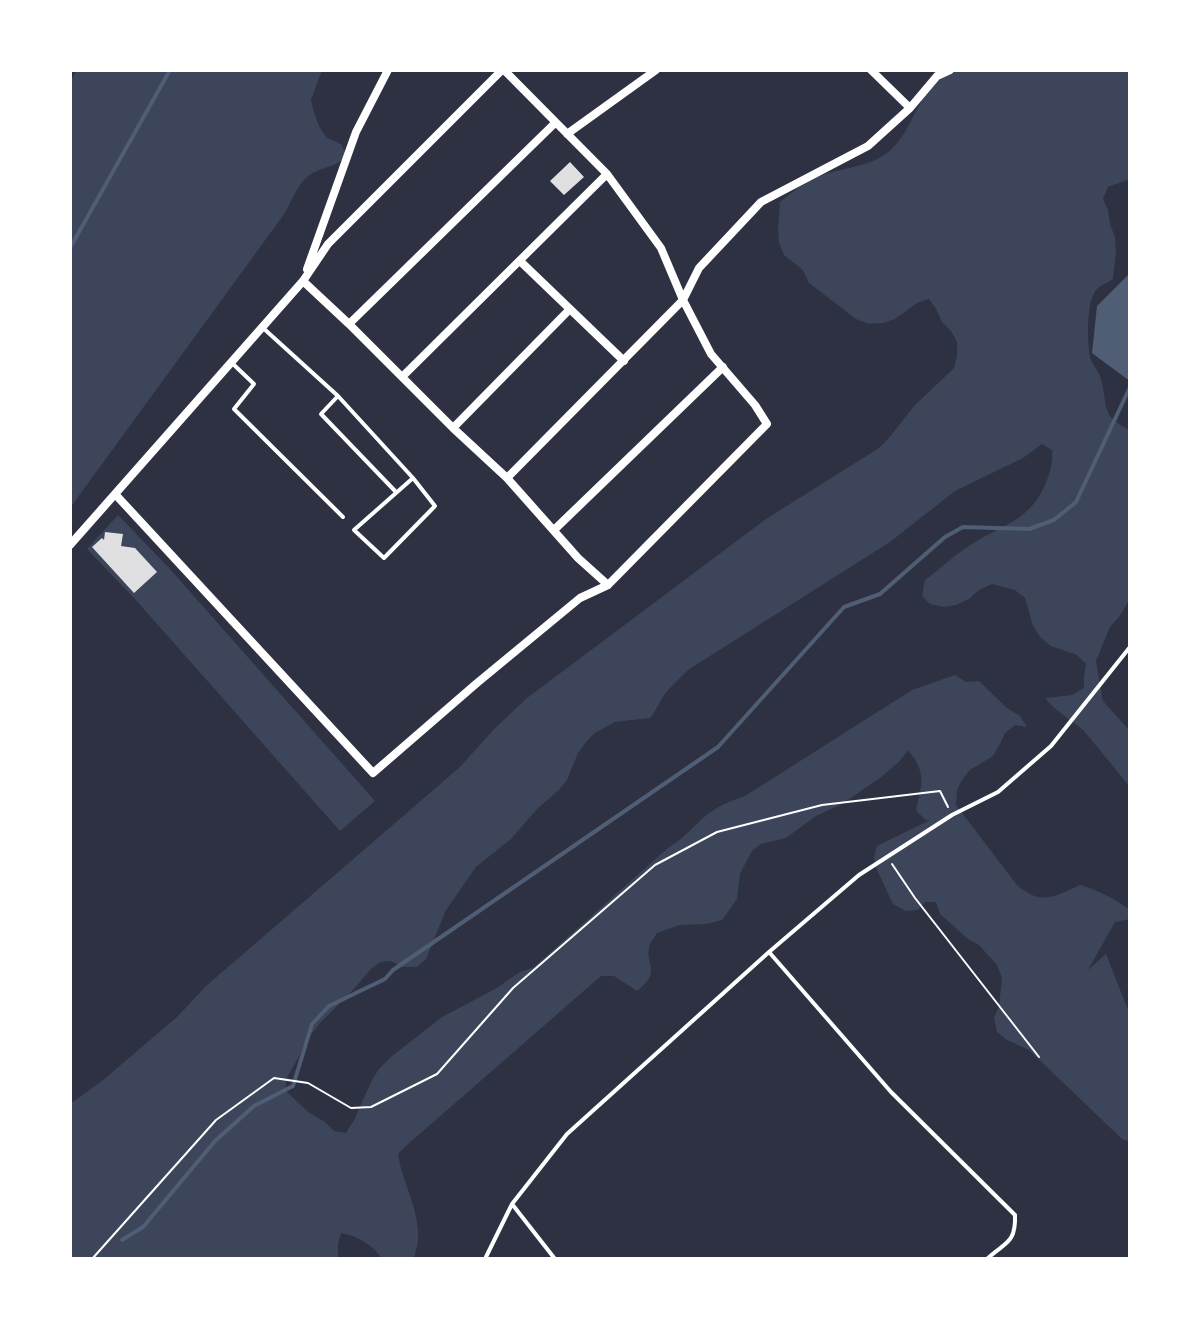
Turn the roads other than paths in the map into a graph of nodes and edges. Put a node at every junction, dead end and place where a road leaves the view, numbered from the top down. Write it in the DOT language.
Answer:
graph roads {
  1 [pos="388,70"];
  2 [pos="503,70"];
  3 [pos="656,70"];
  4 [pos="871,70"];
  5 [pos="950,70"];
  6 [pos="910,108"];
  7 [pos="555,123"];
  8 [pos="567,134"];
  9 [pos="607,174"];
  10 [pos="520,261"];
  11 [pos="303,281"];
  12 [pos="683,300"];
  13 [pos="569,310"];
  14 [pos="349,324"];
  15 [pos="262,327"];
  16 [pos="624,361"];
  17 [pos="231,363"];
  18 [pos="723,367"];
  19 [pos="402,377"];
  20 [pos="338,396"];
  21 [pos="453,428"];
  22 [pos="413,478"];
  23 [pos="507,478"];
  24 [pos="396,493"];
  25 [pos="115,494"];
  26 [pos="343,517"];
  27 [pos="554,530"];
  28 [pos="70,545"];
  29 [pos="608,585"];
  30 [pos="1130,647"];
  31 [pos="769,952"];
  32 [pos="512,1204"];
  33 [pos="485,1259"];
  34 [pos="555,1259"];
  35 [pos="987,1259"];
  1 -- 11 [label="street"];
  2 -- 7 [label="street"];
  2 -- 11 [label="street"];
  3 -- 8 [label="street"];
  4 -- 6 [label="street"];
  5 -- 6 [label="street"];
  6 -- 12 [label="street"];
  7 -- 8 [label="street"];
  7 -- 14 [label="street"];
  8 -- 9 [label="street"];
  9 -- 10 [label="street"];
  9 -- 12 [label="street"];
  10 -- 13 [label="street"];
  10 -- 19 [label="street"];
  11 -- 14 [label="street"];
  11 -- 15 [label="street"];
  12 -- 16 [label="street"];
  12 -- 18 [label="street"];
  13 -- 16 [label="street"];
  13 -- 21 [label="street"];
  14 -- 19 [label="street"];
  15 -- 17 [label="street"];
  15 -- 20 [label="lane"];
  16 -- 23 [label="street"];
  17 -- 25 [label="street"];
  17 -- 26 [label="lane"];
  18 -- 27 [label="street"];
  18 -- 29 [label="street"];
  19 -- 21 [label="street"];
  20 -- 22 [label="lane"];
  20 -- 24 [label="lane"];
  21 -- 23 [label="street"];
  22 -- 24 [label="lane"];
  22 -- 24 [label="lane"];
  23 -- 27 [label="street"];
  25 -- 28 [label="street"];
  25 -- 29 [label="street"];
  27 -- 29 [label="street"];
  30 -- 31 [label="lane"];
  31 -- 32 [label="lane"];
  31 -- 35 [label="lane"];
  32 -- 33 [label="lane"];
  32 -- 34 [label="lane"];
}
